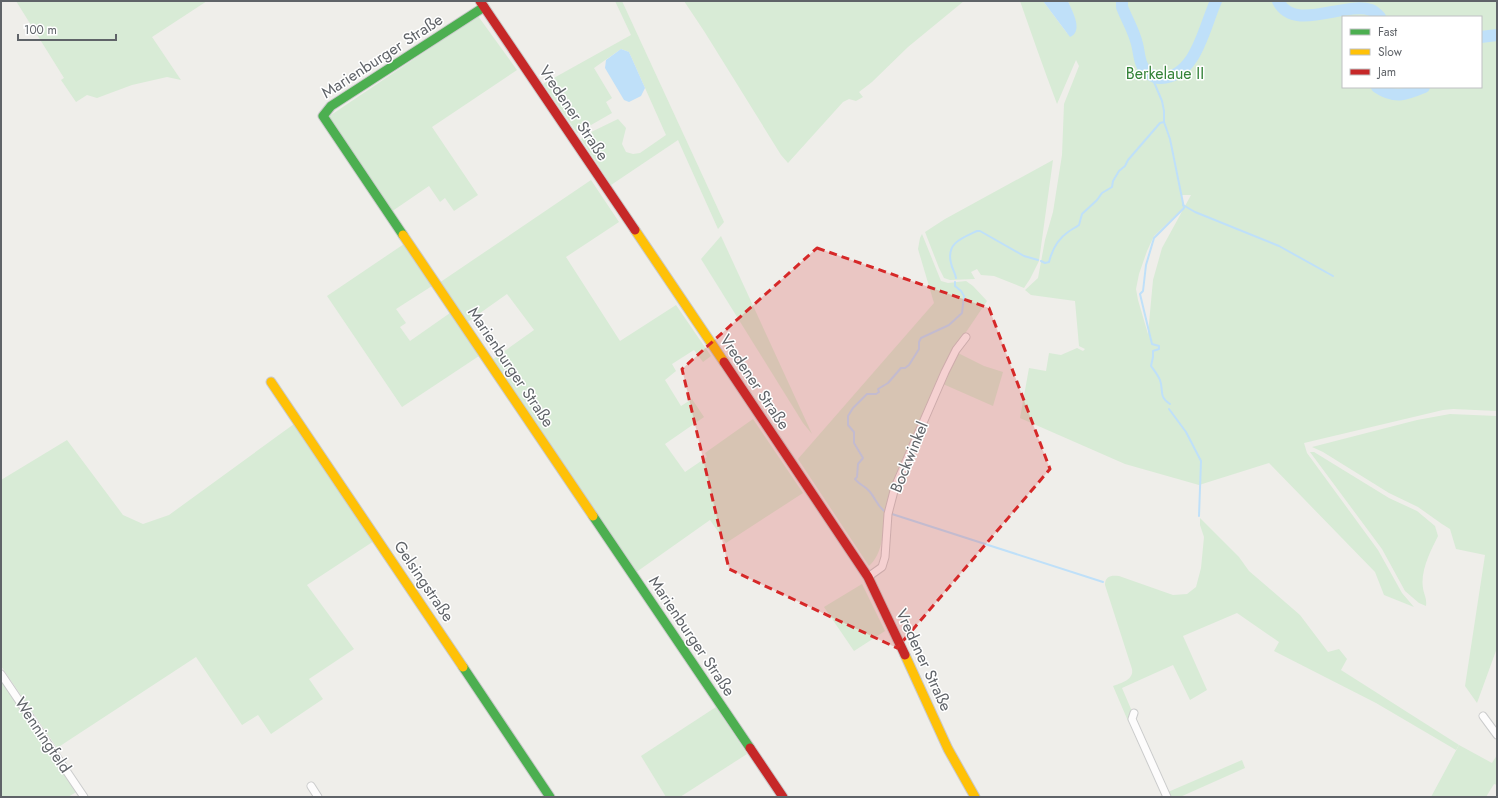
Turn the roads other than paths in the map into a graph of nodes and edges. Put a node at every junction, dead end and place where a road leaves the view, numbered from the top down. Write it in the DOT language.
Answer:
graph roads {
  1 [pos="482,4"];
  2 [pos="966,337"];
  3 [pos="271,382"];
  4 [pos="868,577"];
  5 [pos="1,674"];
  6 [pos="1134,713"];
  7 [pos="1483,716"];
  8 [pos="1497,735"];
  9 [pos="310,786"];
  10 [pos="84,797"];
  11 [pos="318,797"];
  12 [pos="550,797"];
  13 [pos="783,797"];
  14 [pos="975,797"];
  15 [pos="1167,797"];
  1 -- 4 [label="street, Vredener Straße"];
  1 -- 13 [label="street, Marienburger Straße"];
  2 -- 4 [label="street, Bockwinkel"];
  3 -- 12 [label="street, Gelsingstraße"];
  4 -- 14 [label="street, Vredener Straße"];
  5 -- 10 [label="street, Wenningfeld"];
  6 -- 15 [label="street"];
  7 -- 8 [label="street"];
  9 -- 11 [label="street"];
}
